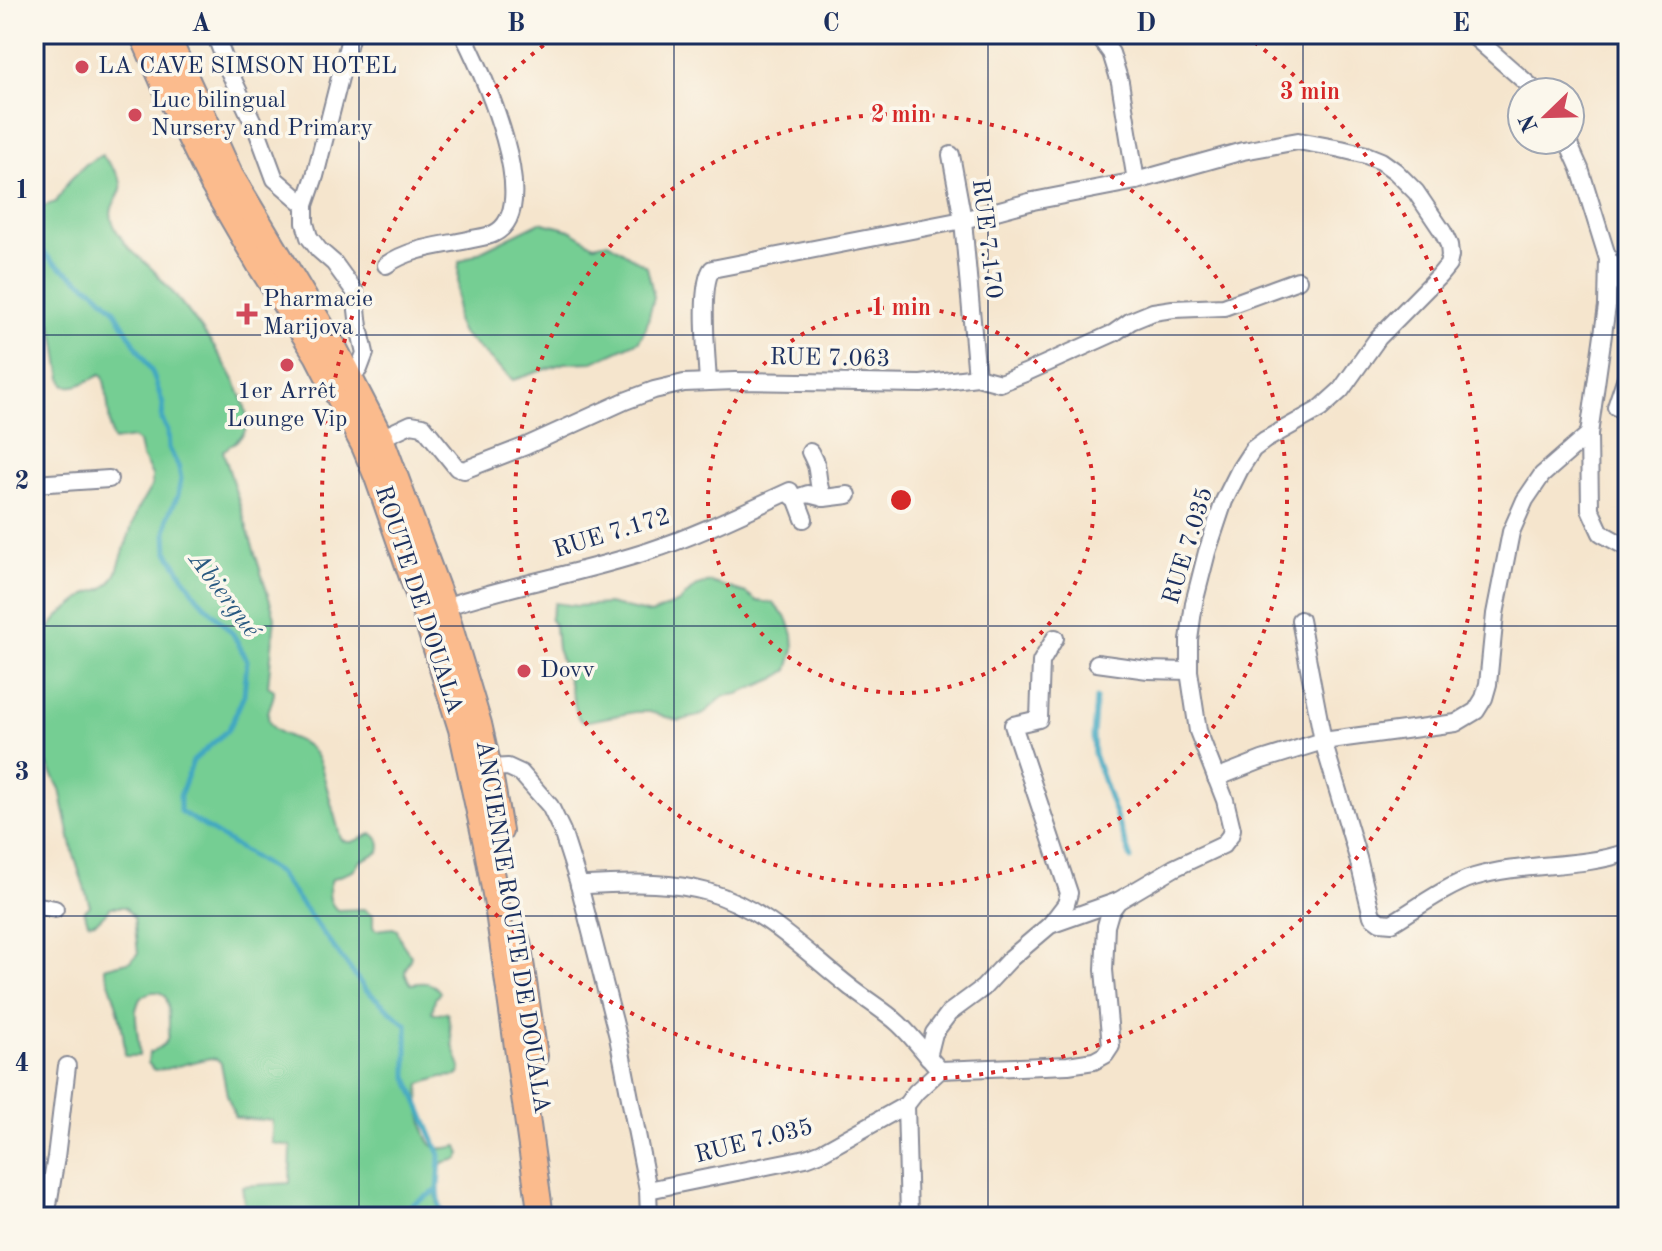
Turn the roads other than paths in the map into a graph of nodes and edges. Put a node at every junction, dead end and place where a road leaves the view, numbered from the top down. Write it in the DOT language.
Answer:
graph roads {
  1 [pos="142,34"];
  2 [pos="166,34"];
  3 [pos="215,34"];
  4 [pos="351,34"];
  5 [pos="463,34"];
  6 [pos="1097,34"];
  7 [pos="1471,34"];
  8 [pos="1519,76"];
  9 [pos="951,155"];
  10 [pos="1574,156"];
  11 [pos="1136,181"];
  12 [pos="305,205"];
  13 [pos="963,220"];
  14 [pos="1608,259"];
  15 [pos="1628,262"];
  16 [pos="386,265"];
  17 [pos="1298,280"];
  18 [pos="1628,295"];
  19 [pos="1628,371"];
  20 [pos="348,374"];
  21 [pos="977,377"];
  22 [pos="708,382"];
  23 [pos="1616,407"];
  24 [pos="1589,434"];
  25 [pos="381,438"];
  26 [pos="810,452"];
  27 [pos="109,479"];
  28 [pos="34,484"];
  29 [pos="793,494"];
  30 [pos="848,495"];
  31 [pos="824,498"];
  32 [pos="804,519"];
  33 [pos="1628,548"];
  34 [pos="444,607"];
  35 [pos="1300,620"];
  36 [pos="1055,638"];
  37 [pos="1097,663"];
  38 [pos="1189,671"];
  39 [pos="470,727"];
  40 [pos="1323,741"];
  41 [pos="489,768"];
  42 [pos="1216,778"];
  43 [pos="1628,852"];
  44 [pos="579,885"];
  45 [pos="1118,901"];
  46 [pos="34,905"];
  47 [pos="55,909"];
  48 [pos="1050,925"];
  49 [pos="934,1033"];
  50 [pos="916,1043"];
  51 [pos="928,1057"];
  52 [pos="67,1066"];
  53 [pos="940,1070"];
  54 [pos="906,1105"];
  55 [pos="648,1190"];
  56 [pos="46,1217"];
  57 [pos="541,1217"];
  58 [pos="557,1217"];
  59 [pos="649,1217"];
  60 [pos="909,1217"];
  1 -- 39 [label="main road, ROUTE DE DOUALA"];
  2 -- 20 [label="main road, ANCIENNE ROUTE DE DOUALA"];
  3 -- 12 [label="street"];
  4 -- 12 [label="street"];
  5 -- 16 [label="street"];
  6 -- 11 [label="street"];
  7 -- 8 [label="street"];
  9 -- 13 [label="street, RUE 7.170"];
  10 -- 14 [label="street"];
  11 -- 13 [label="street, RUE 7.035"];
  11 -- 38 [label="street, RUE 7.035"];
  12 -- 20 [label="street"];
  13 -- 21 [label="street, RUE 7.170"];
  13 -- 22 [label="street, RUE 7.035"];
  14 -- 15 [label="street"];
  14 -- 18 [label="street"];
  14 -- 24 [label="street"];
  17 -- 21 [label="street, RUE 7.063"];
  19 -- 23 [label="street"];
  20 -- 25 [label="main road, ANCIENNE ROUTE DE DOUALA"];
  21 -- 22 [label="street, RUE 7.063"];
  22 -- 25 [label="street, RUE 7.063"];
  24 -- 33 [label="street"];
  24 -- 40 [label="street"];
  25 -- 34 [label="main road, ANCIENNE ROUTE DE DOUALA"];
  26 -- 31 [label="street"];
  27 -- 28 [label="street"];
  29 -- 31 [label="street"];
  29 -- 32 [label="street"];
  29 -- 34 [label="street, RUE 7.172"];
  30 -- 31 [label="street"];
  34 -- 39 [label="main road, ANCIENNE ROUTE DE DOUALA"];
  35 -- 40 [label="street"];
  36 -- 48 [label="street"];
  37 -- 38 [label="street"];
  38 -- 42 [label="street, RUE 7.035"];
  39 -- 41 [label="main road, ANCIENNE ROUTE DE DOUALA"];
  39 -- 57 [label="main road, ROUTE DE DOUALA"];
  40 -- 42 [label="street"];
  40 -- 43 [label="street"];
  41 -- 44 [label="street"];
  41 -- 58 [label="main road, ANCIENNE ROUTE DE DOUALA"];
  42 -- 45 [label="street, RUE 7.035"];
  44 -- 50 [label="street"];
  44 -- 55 [label="street"];
  45 -- 48 [label="street, RUE 7.035"];
  45 -- 53 [label="street"];
  46 -- 47 [label="street"];
  48 -- 49 [label="street"];
  49 -- 50 [label="street"];
  49 -- 51 [label="street"];
  50 -- 51 [label="street"];
  51 -- 53 [label="street"];
  52 -- 56 [label="street"];
  53 -- 54 [label="street, RUE 7.035"];
  54 -- 55 [label="street, RUE 7.035"];
  54 -- 60 [label="street"];
  55 -- 59 [label="street"];
}
